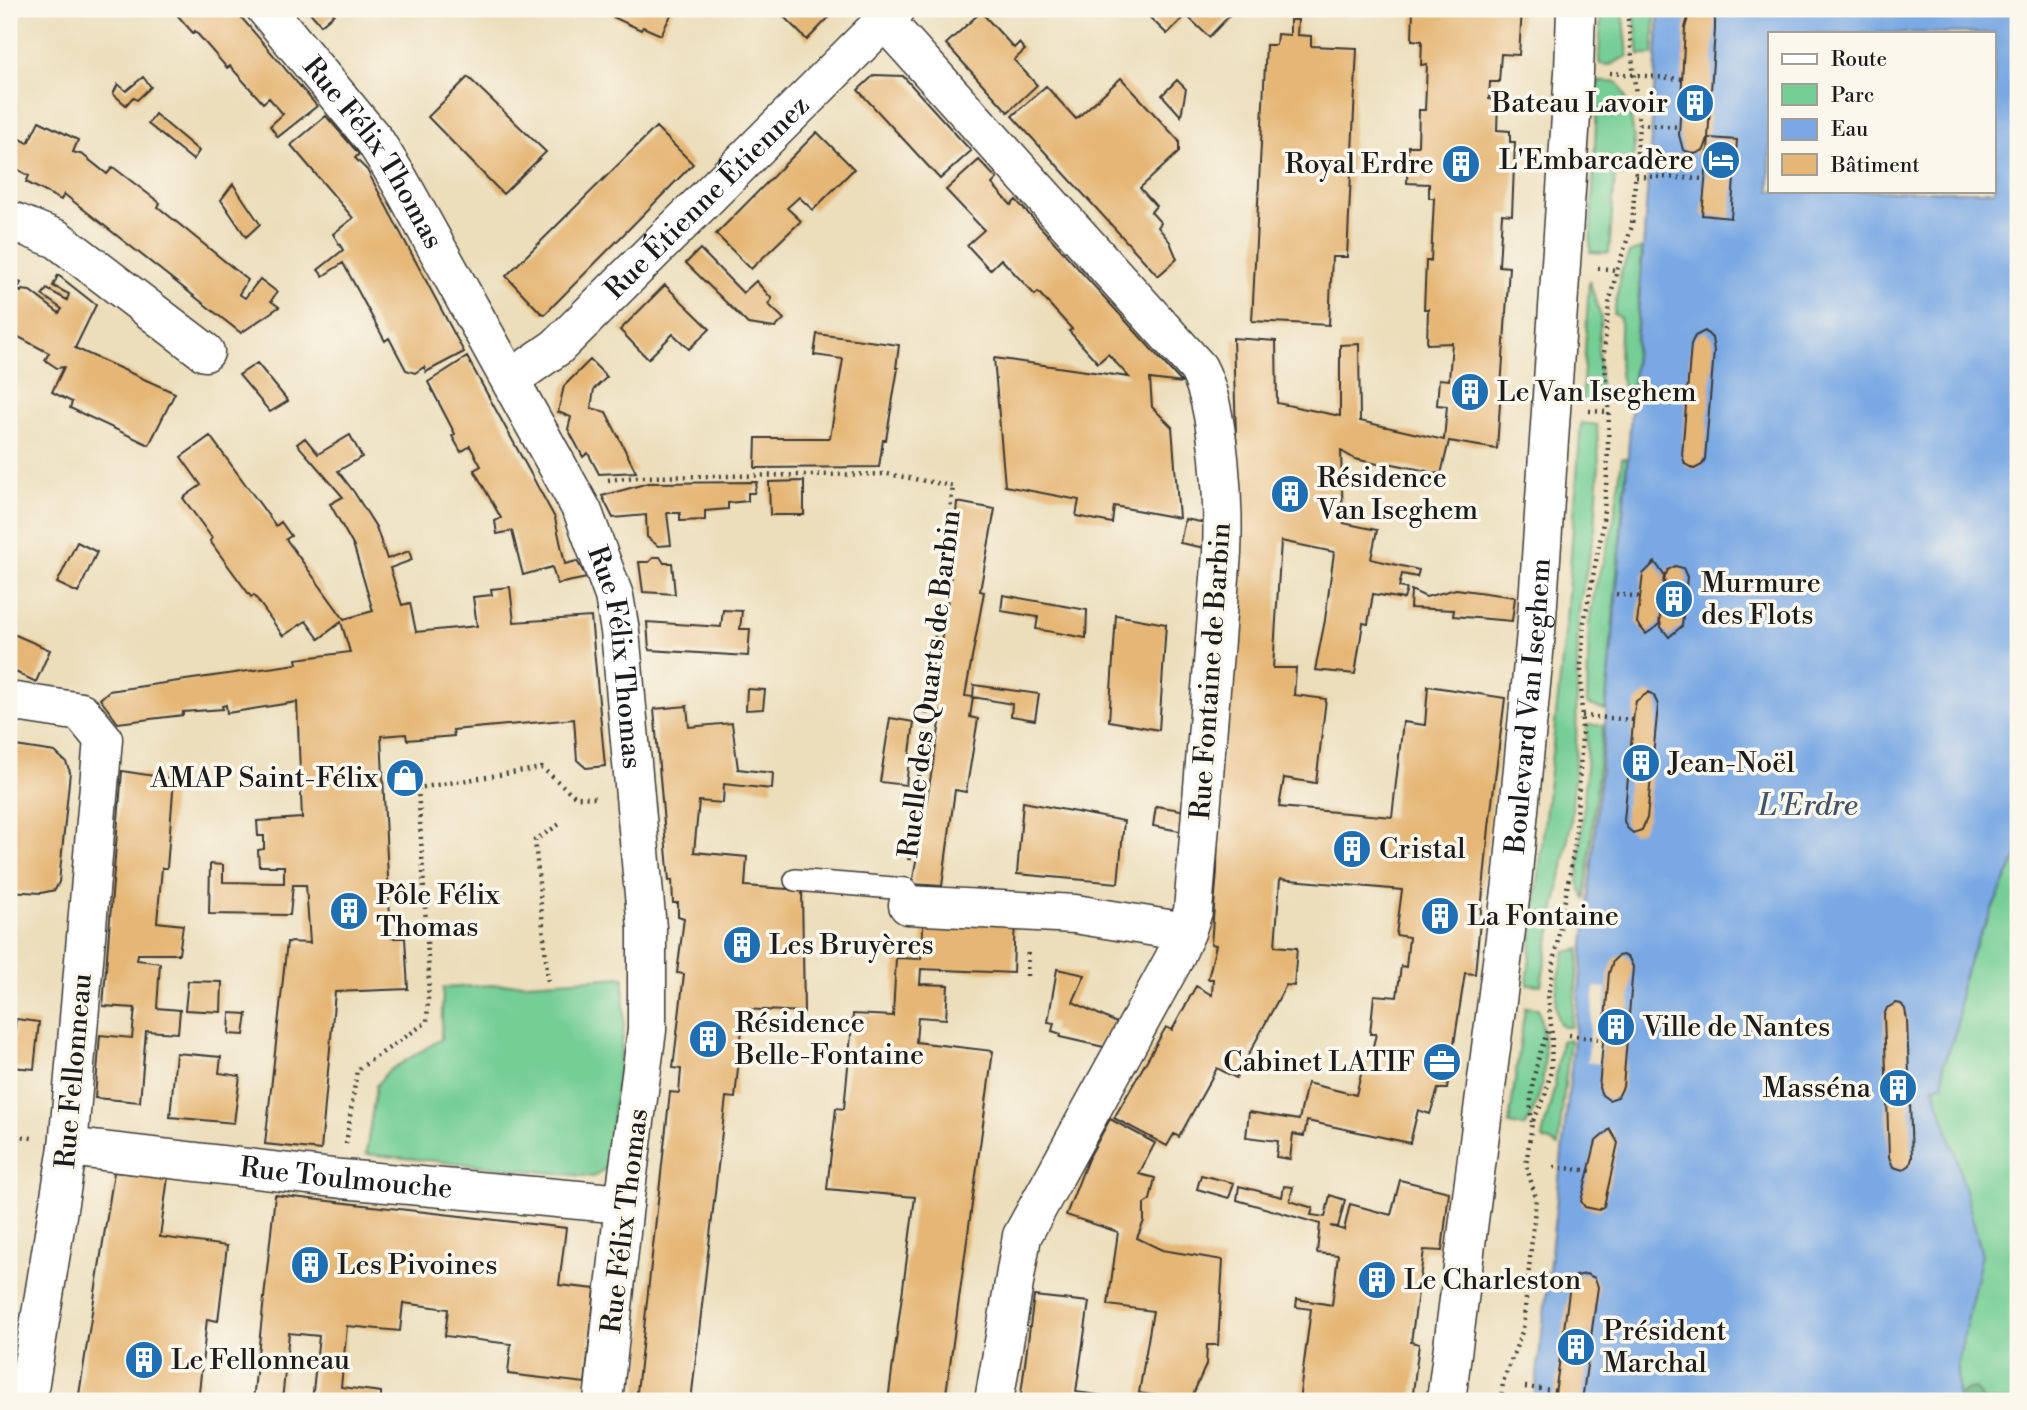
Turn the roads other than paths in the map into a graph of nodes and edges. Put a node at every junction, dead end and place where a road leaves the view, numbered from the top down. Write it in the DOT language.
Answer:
graph roads {
  1 [pos="266,9"];
  2 [pos="1576,9"];
  3 [pos="890,14"];
  4 [pos="9,220"];
  5 [pos="205,352"];
  6 [pos="511,379"];
  7 [pos="9,701"];
  8 [pos="795,880"];
  9 [pos="907,897"];
  10 [pos="1186,932"];
  11 [pos="68,1147"];
  12 [pos="624,1204"];
  13 [pos="27,1401"];
  14 [pos="603,1401"];
  15 [pos="994,1401"];
  16 [pos="1446,1401"];
  1 -- 6 [label="street, Rue Félix Thomas"];
  2 -- 16 [label="street, Boulevard Van Iseghem"];
  3 -- 6 [label="street, Rue Étienne Étiennez"];
  3 -- 10 [label="street, Rue Fontaine de Barbin"];
  4 -- 5 [label="street"];
  6 -- 12 [label="street, Rue Félix Thomas"];
  7 -- 11 [label="street, Rue Fellonneau"];
  8 -- 9 [label="lane"];
  9 -- 10 [label="street"];
  10 -- 15 [label="street, Rue Fontaine de Barbin"];
  11 -- 12 [label="street, Rue Toulmouche"];
  11 -- 13 [label="street, Rue Fellonneau"];
  12 -- 14 [label="street, Rue Félix Thomas"];
}
